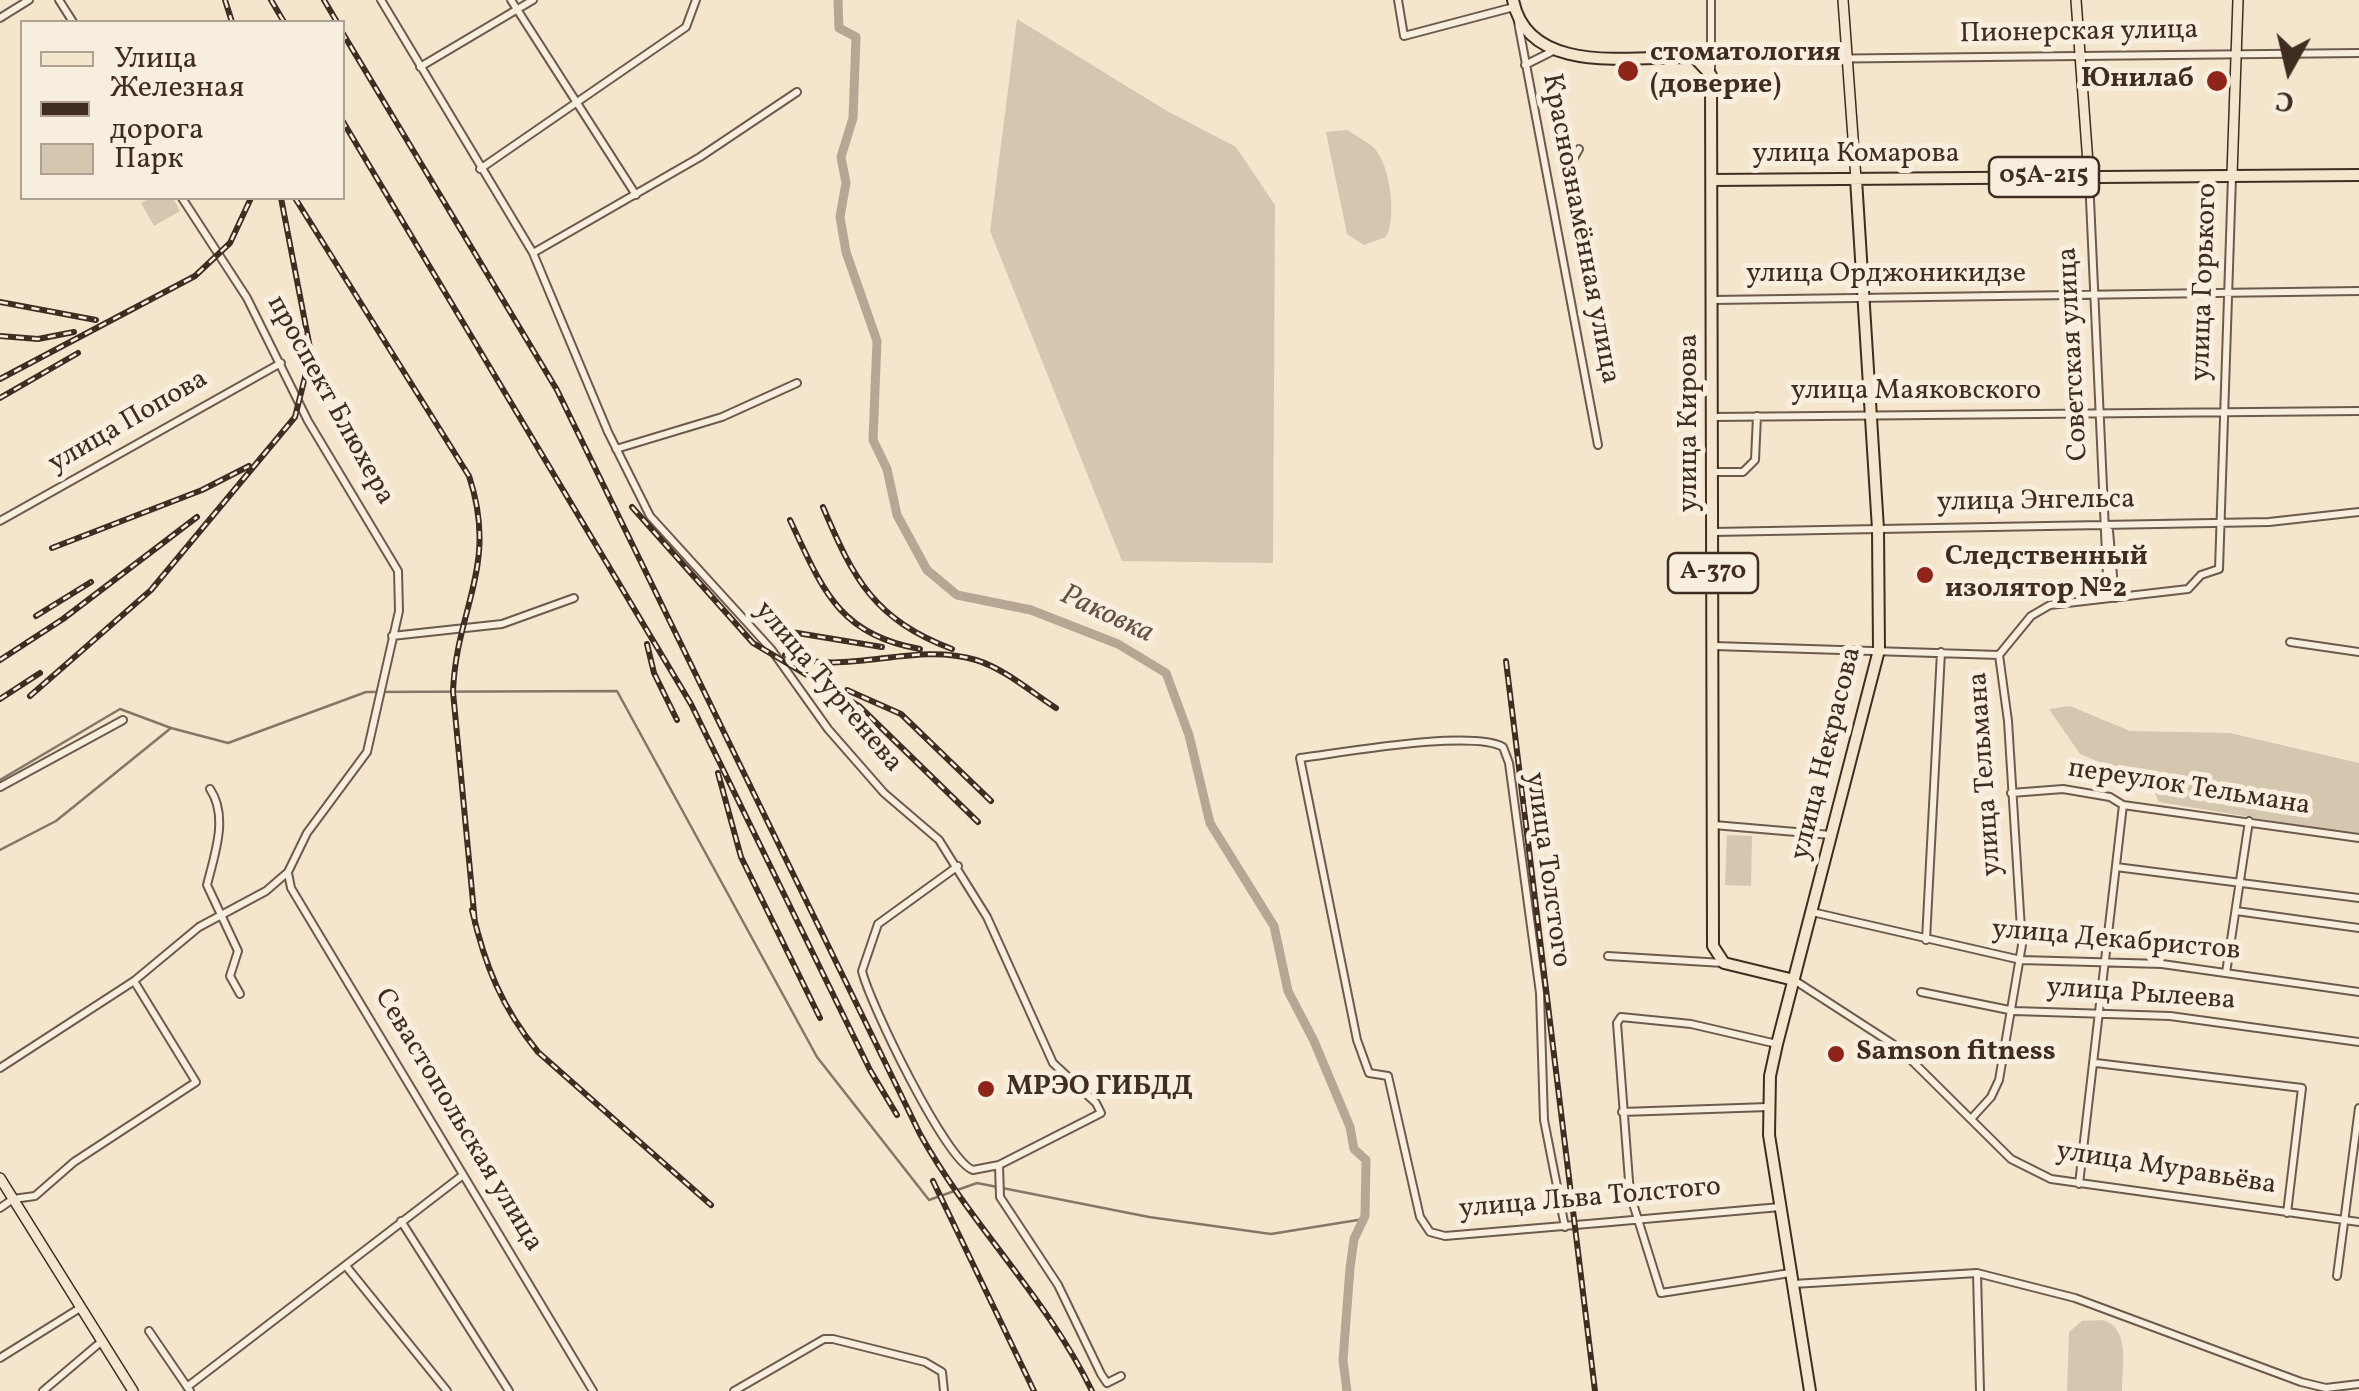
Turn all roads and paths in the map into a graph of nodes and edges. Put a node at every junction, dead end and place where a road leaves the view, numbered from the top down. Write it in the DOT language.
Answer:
graph roads {
  1 [pos="30,0"];
  2 [pos="381,0"];
  3 [pos="511,0"];
  4 [pos="533,0"];
  5 [pos="1398,0"];
  6 [pos="1712,0"];
  7 [pos="1843,0"];
  8 [pos="2076,0"];
  9 [pos="2238,0"];
  10 [pos="696,4"];
  11 [pos="1514,4"];
  12 [pos="517,9"];
  13 [pos="0,18"];
  14 [pos="1517,21"];
  15 [pos="1552,51"];
  16 [pos="2359,53"];
  17 [pos="2236,55"];
  18 [pos="1694,56"];
  19 [pos="2080,56"];
  20 [pos="1711,57"];
  21 [pos="1756,58"];
  22 [pos="1800,59"];
  23 [pos="1847,60"];
  24 [pos="1525,65"];
  25 [pos="420,67"];
  26 [pos="1711,75"];
  27 [pos="797,92"];
  28 [pos="576,104"];
  29 [pos="1579,149"];
  30 [pos="480,169"];
  31 [pos="1567,170"];
  32 [pos="2232,175"];
  33 [pos="2359,175"];
  34 [pos="2089,177"];
  35 [pos="1712,180"];
  36 [pos="1856,180"];
  37 [pos="636,196"];
  38 [pos="183,200"];
  39 [pos="533,254"];
  40 [pos="2359,291"];
  41 [pos="2228,292"];
  42 [pos="1863,297"];
  43 [pos="2094,297"];
  44 [pos="1714,300"];
  45 [pos="281,363"];
  46 [pos="797,383"];
  47 [pos="2359,411"];
  48 [pos="2224,413"];
  49 [pos="2099,414"];
  50 [pos="1871,415"];
  51 [pos="1756,416"];
  52 [pos="1712,418"];
  53 [pos="1598,445"];
  54 [pos="616,449"];
  55 [pos="1712,472"];
  56 [pos="2359,512"];
  57 [pos="0,521"];
  58 [pos="2224,521"];
  59 [pos="2107,525"];
  60 [pos="1878,529"];
  61 [pos="1714,532"];
  62 [pos="574,598"];
  63 [pos="2112,598"];
  64 [pos="392,636"];
  65 [pos="2290,642"];
  66 [pos="1714,646"];
  67 [pos="1879,650"];
  68 [pos="1941,652"];
  69 [pos="2359,652"];
  70 [pos="1999,654"];
  71 [pos="123,720"];
  72 [pos="1300,758"];
  73 [pos="0,787"];
  74 [pos="210,789"];
  75 [pos="2011,793"];
  76 [pos="2123,805"];
  77 [pos="2250,821"];
  78 [pos="1714,825"];
  79 [pos="1831,835"];
  80 [pos="2359,838"];
  81 [pos="958,866"];
  82 [pos="2116,866"];
  83 [pos="288,872"];
  84 [pos="2240,881"];
  85 [pos="2359,898"];
  86 [pos="2236,911"];
  87 [pos="1812,912"];
  88 [pos="220,914"];
  89 [pos="2359,928"];
  90 [pos="1926,940"];
  91 [pos="1608,956"];
  92 [pos="2021,960"];
  93 [pos="2104,961"];
  94 [pos="1724,963"];
  95 [pos="2226,974"];
  96 [pos="1794,980"];
  97 [pos="134,982"];
  98 [pos="1921,992"];
  99 [pos="2359,992"];
  100 [pos="240,994"];
  101 [pos="2014,1011"];
  102 [pos="2102,1011"];
  103 [pos="2359,1042"];
  104 [pos="1777,1044"];
  105 [pos="2096,1063"];
  106 [pos="0,1068"];
  107 [pos="1768,1106"];
  108 [pos="2359,1108"];
  109 [pos="1622,1112"];
  110 [pos="1971,1119"];
  111 [pos="999,1165"];
  112 [pos="462,1174"];
  113 [pos="0,1178"];
  114 [pos="2079,1184"];
  115 [pos="13,1198"];
  116 [pos="1781,1207"];
  117 [pos="0,1208"];
  118 [pos="2286,1212"];
  119 [pos="1636,1216"];
  120 [pos="2344,1220"];
  121 [pos="401,1221"];
  122 [pos="2359,1222"];
  123 [pos="1565,1227"];
  124 [pos="346,1266"];
  125 [pos="1978,1273"];
  126 [pos="2337,1276"];
  127 [pos="1792,1278"];
  128 [pos="80,1308"];
  129 [pos="149,1331"];
  130 [pos="102,1341"];
  131 [pos="0,1358"];
  132 [pos="1121,1376"];
  133 [pos="2359,1384"];
  134 [pos="189,1389"];
  135 [pos="42,1391"];
  136 [pos="132,1391"];
  137 [pos="447,1391"];
  138 [pos="509,1391"];
  139 [pos="593,1391"];
  140 [pos="734,1391"];
  141 [pos="944,1391"];
  142 [pos="1810,1391"];
  143 [pos="1980,1391"];
  1 -- 13 [label="street"];
  2 -- 25 [label="street, улица Тургенева"];
  3 -- 12 [label="street"];
  4 -- 12 [label="street"];
  5 -- 11 [label="street"];
  6 -- 20 [label="street, улица Кирова"];
  7 -- 23 [label="main road, улица Некрасова"];
  8 -- 19 [label="main road, Советская улица"];
  9 -- 17 [label="main road, улица Горького"];
  10 -- 28 [label="street"];
  11 -- 14 [label="highway, Краснознамённая улица"];
  12 -- 25 [label="street"];
  12 -- 28 [label="street"];
  14 -- 15 [label="highway, Краснознамённая улица"];
  14 -- 24 [label="street, Краснознамённая улица"];
  15 -- 18 [label="highway"];
  15 -- 24 [label="street"];
  16 -- 17 [label="street, Пионерская улица"];
  17 -- 19 [label="street, Пионерская улица"];
  17 -- 32 [label="main road, улица Горького"];
  18 -- 20 [label="street"];
  18 -- 26 [label="highway"];
  19 -- 23 [label="street, Пионерская улица"];
  19 -- 34 [label="main road, Советская улица"];
  20 -- 21 [label="street"];
  20 -- 26 [label="street, улица Кирова"];
  22 -- 23 [label="street, Пионерская улица"];
  23 -- 36 [label="main road, улица Некрасова"];
  24 -- 53 [label="street, Краснознамённая улица"];
  25 -- 30 [label="street, улица Тургенева"];
  26 -- 35 [label="highway, улица Кирова / А-370"];
  27 -- 37 [label="street"];
  28 -- 30 [label="street"];
  28 -- 37 [label="street"];
  29 -- 31 [label="street"];
  30 -- 39 [label="street, улица Тургенева"];
  32 -- 33 [label="highway, улица Комарова / 05А-215"];
  32 -- 34 [label="highway, улица Комарова / 05А-215"];
  32 -- 41 [label="street, улица Горького"];
  34 -- 36 [label="highway, улица Комарова / 05А-215"];
  34 -- 43 [label="street, Советская улица"];
  35 -- 36 [label="highway, улица Комарова"];
  35 -- 44 [label="highway, улица Кирова / А-370"];
  36 -- 42 [label="highway, улица Некрасова"];
  37 -- 39 [label="street"];
  38 -- 45 [label="street, проспект Блюхера"];
  39 -- 54 [label="street, улица Тургенева"];
  40 -- 41 [label="street, улица Орджоникидзе"];
  41 -- 43 [label="street, улица Орджоникидзе"];
  41 -- 48 [label="street, улица Горького"];
  42 -- 43 [label="street, улица Орджоникидзе"];
  42 -- 44 [label="street, улица Орджоникидзе"];
  42 -- 50 [label="highway, улица Некрасова"];
  43 -- 49 [label="street, Советская улица"];
  44 -- 52 [label="highway, улица Кирова / А-370"];
  45 -- 57 [label="street, улица Попова"];
  45 -- 64 [label="street, проспект Блюхера"];
  46 -- 54 [label="street"];
  47 -- 48 [label="street, улица Маяковского"];
  48 -- 49 [label="street, улица Маяковского"];
  48 -- 58 [label="street, улица Горького"];
  49 -- 50 [label="street, улица Маяковского"];
  49 -- 59 [label="street, Советская улица"];
  50 -- 51 [label="street, улица Маяковского"];
  50 -- 60 [label="highway, улица Некрасова"];
  51 -- 52 [label="street, улица Маяковского"];
  51 -- 55 [label="street"];
  52 -- 55 [label="highway, улица Кирова / А-370"];
  54 -- 81 [label="street, улица Тургенева"];
  55 -- 61 [label="highway, улица Кирова / А-370"];
  56 -- 58 [label="street, улица Энгельса"];
  58 -- 59 [label="street, улица Энгельса"];
  58 -- 63 [label="street, улица Горького"];
  59 -- 60 [label="street, улица Энгельса"];
  59 -- 63 [label="street, Советская улица"];
  60 -- 61 [label="street, улица Энгельса"];
  60 -- 67 [label="highway, улица Некрасова"];
  61 -- 66 [label="highway, улица Кирова / А-370"];
  62 -- 64 [label="street"];
  63 -- 70 [label="street"];
  64 -- 83 [label="street, проспект Блюхера"];
  65 -- 69 [label="street"];
  66 -- 67 [label="street"];
  66 -- 78 [label="highway, улица Кирова / А-370"];
  67 -- 68 [label="street"];
  67 -- 79 [label="highway, улица Некрасова"];
  68 -- 70 [label="street"];
  68 -- 90 [label="street"];
  70 -- 75 [label="street, улица Тельмана"];
  71 -- 73 [label="street"];
  72 -- 123 [label="street, улица Льва Толстого"];
  72 -- 123 [label="street, улица Толстого"];
  74 -- 88 [label="street"];
  75 -- 76 [label="street, переулок Тельмана"];
  75 -- 92 [label="street, улица Тельмана"];
  76 -- 77 [label="street, переулок Тельмана"];
  76 -- 82 [label="street"];
  77 -- 80 [label="street, переулок Тельмана"];
  77 -- 84 [label="street"];
  78 -- 79 [label="street"];
  78 -- 94 [label="highway, улица Кирова / А-370"];
  79 -- 87 [label="highway, улица Некрасова"];
  81 -- 111 [label="street, улица Тургенева"];
  81 -- 111 [label="street"];
  82 -- 84 [label="street"];
  82 -- 93 [label="street"];
  83 -- 88 [label="street"];
  83 -- 112 [label="street, Севастопольская улица"];
  84 -- 85 [label="street"];
  84 -- 86 [label="street"];
  86 -- 89 [label="street"];
  86 -- 95 [label="street"];
  87 -- 90 [label="street, улица Декабристов"];
  87 -- 96 [label="highway, улица Некрасова"];
  88 -- 97 [label="street"];
  88 -- 100 [label="street"];
  90 -- 92 [label="street, улица Декабристов"];
  91 -- 94 [label="street"];
  92 -- 93 [label="street, улица Декабристов"];
  92 -- 101 [label="street, улица Тельмана"];
  93 -- 95 [label="street, улица Декабристов"];
  93 -- 102 [label="street"];
  94 -- 96 [label="highway"];
  95 -- 99 [label="street, улица Декабристов"];
  96 -- 104 [label="highway, улица Некрасова"];
  96 -- 110 [label="street, улица Муравьёва"];
  97 -- 106 [label="street"];
  97 -- 115 [label="street"];
  98 -- 101 [label="street, улица Рылеева"];
  101 -- 102 [label="street, улица Рылеева"];
  101 -- 110 [label="street, улица Тельмана"];
  102 -- 103 [label="street, улица Рылеева"];
  102 -- 105 [label="street"];
  104 -- 107 [label="highway, улица Некрасова"];
  104 -- 109 [label="street"];
  105 -- 114 [label="street"];
  105 -- 118 [label="street"];
  107 -- 109 [label="street"];
  107 -- 116 [label="highway, улица Некрасова"];
  108 -- 120 [label="street"];
  109 -- 119 [label="street"];
  110 -- 114 [label="street, улица Муравьёва"];
  111 -- 132 [label="street"];
  112 -- 121 [label="street"];
  112 -- 139 [label="street, Севастопольская улица"];
  113 -- 115 [label="main road"];
  114 -- 118 [label="street, улица Муравьёва"];
  115 -- 117 [label="street"];
  115 -- 128 [label="main road"];
  116 -- 119 [label="street, улица Льва Толстого"];
  116 -- 127 [label="highway, улица Некрасова"];
  118 -- 120 [label="street, улица Муравьёва"];
  119 -- 123 [label="street, улица Льва Толстого"];
  119 -- 127 [label="street"];
  120 -- 122 [label="street, улица Муравьёва"];
  120 -- 126 [label="street"];
  121 -- 124 [label="street"];
  121 -- 138 [label="street"];
  124 -- 134 [label="street"];
  124 -- 137 [label="street"];
  125 -- 127 [label="street"];
  125 -- 133 [label="street"];
  125 -- 143 [label="street"];
  127 -- 142 [label="highway, улица Некрасова"];
  128 -- 130 [label="main road"];
  128 -- 131 [label="street"];
  129 -- 134 [label="street"];
  130 -- 135 [label="street"];
  130 -- 136 [label="main road"];
  140 -- 141 [label="street"];
}
